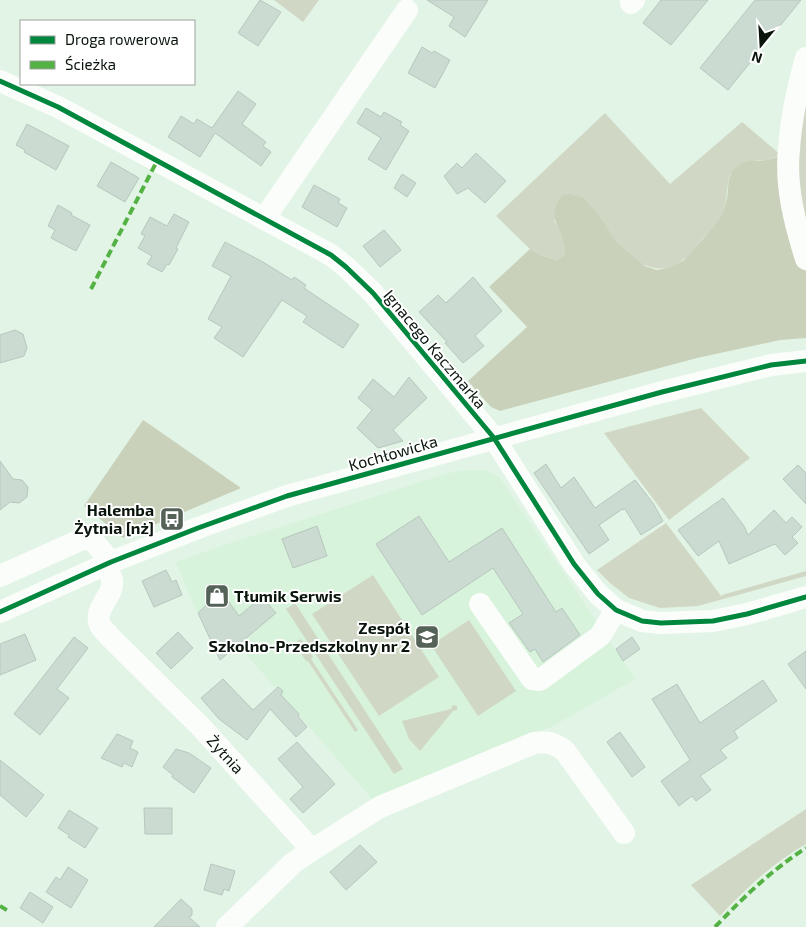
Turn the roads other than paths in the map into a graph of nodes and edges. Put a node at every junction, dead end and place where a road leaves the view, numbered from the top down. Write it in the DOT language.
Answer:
graph roads {
  1 [pos="407,10"];
  2 [pos="806,58"];
  3 [pos="0,80"];
  4 [pos="264,219"];
  5 [pos="806,259"];
  6 [pos="806,361"];
  7 [pos="494,438"];
  8 [pos="108,564"];
  9 [pos="0,576"];
  10 [pos="806,597"];
  11 [pos="480,604"];
  12 [pos="616,610"];
  13 [pos="0,612"];
  14 [pos="624,833"];
  15 [pos="312,850"];
  16 [pos="227,927"];
  1 -- 4 [label="street"];
  2 -- 5 [label="street"];
  3 -- 4 [label="street, Ignacego Kaczmarka"];
  4 -- 7 [label="street, Ignacego Kaczmarka"];
  6 -- 7 [label="street, Kochłowicka"];
  7 -- 8 [label="street, Kochłowicka"];
  7 -- 12 [label="street, Ignacego Kaczmarka"];
  8 -- 9 [label="street"];
  8 -- 13 [label="street, Kochłowicka"];
  8 -- 15 [label="street, Żytnia"];
  10 -- 12 [label="street, Ignacego Kaczmarka"];
  11 -- 12 [label="street"];
  14 -- 15 [label="street"];
  15 -- 16 [label="street"];
}
